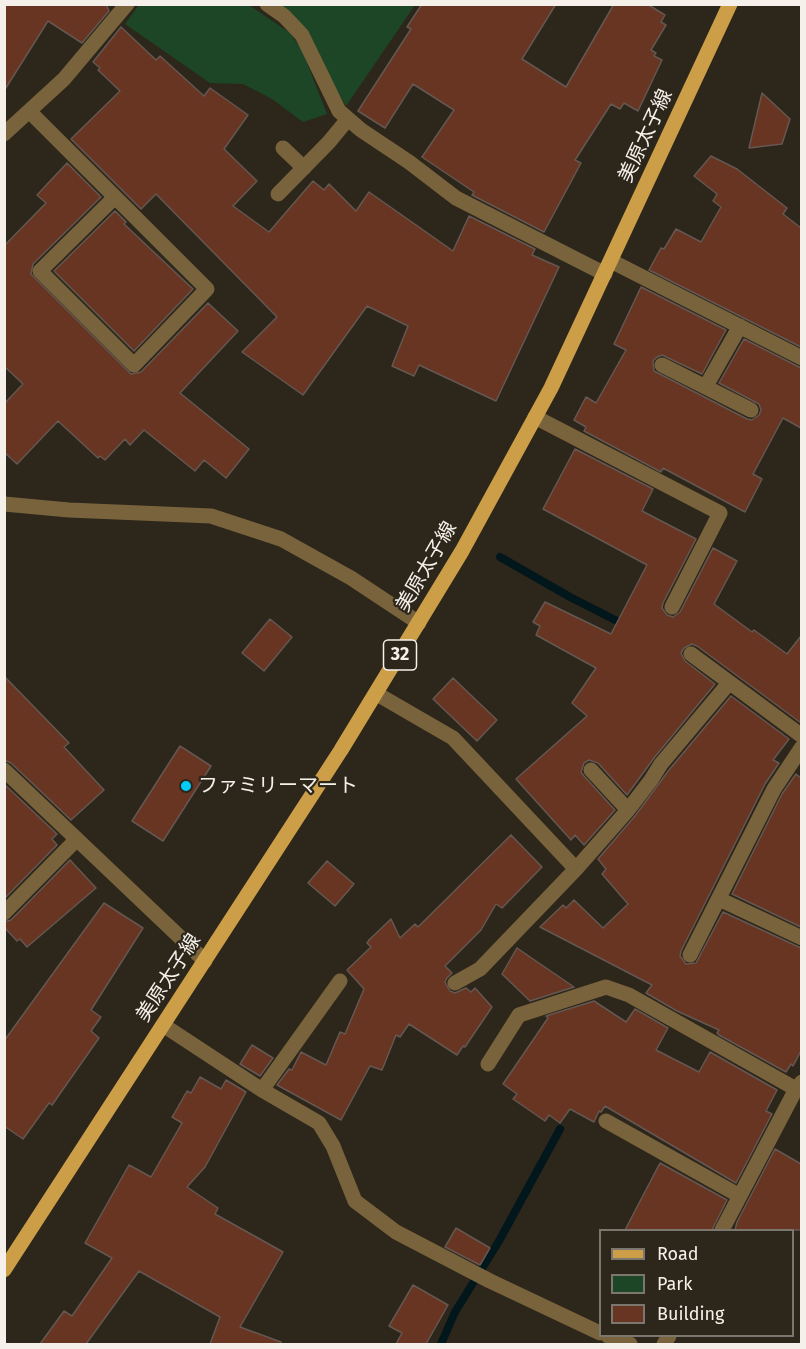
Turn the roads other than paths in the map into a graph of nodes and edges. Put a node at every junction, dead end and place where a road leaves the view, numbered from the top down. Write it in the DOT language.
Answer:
graph roads {
  1 [pos="127,4"];
  2 [pos="267,4"];
  3 [pos="730,4"];
  4 [pos="29,111"];
  5 [pos="348,119"];
  6 [pos="4,134"];
  7 [pos="283,147"];
  8 [pos="304,168"];
  9 [pos="278,194"];
  10 [pos="115,197"];
  11 [pos="608,268"];
  12 [pos="740,326"];
  13 [pos="801,358"];
  14 [pos="662,365"];
  15 [pos="706,386"];
  16 [pos="751,410"];
  17 [pos="535,417"];
  18 [pos="4,504"];
  19 [pos="672,608"];
  20 [pos="419,623"];
  21 [pos="691,654"];
  22 [pos="729,683"];
  23 [pos="377,694"];
  24 [pos="801,736"];
  25 [pos="801,747"];
  26 [pos="4,770"];
  27 [pos="591,770"];
  28 [pos="628,810"];
  29 [pos="77,839"];
  30 [pos="576,870"];
  31 [pos="719,899"];
  32 [pos="4,913"];
  33 [pos="801,938"];
  34 [pos="690,955"];
  35 [pos="205,961"];
  36 [pos="340,981"];
  37 [pos="455,983"];
  38 [pos="163,1025"];
  39 [pos="488,1064"];
  40 [pos="799,1085"];
  41 [pos="262,1090"];
  42 [pos="606,1121"];
  43 [pos="740,1196"];
  44 [pos="723,1229"];
  45 [pos="4,1270"];
  46 [pos="599,1333"];
  47 [pos="613,1337"];
  48 [pos="630,1344"];
  1 -- 4 [label="street"];
  2 -- 5 [label="street"];
  3 -- 11 [label="main road, 美原太子線 / 32"];
  4 -- 6 [label="street"];
  4 -- 10 [label="street"];
  5 -- 8 [label="street"];
  5 -- 11 [label="street"];
  7 -- 8 [label="street"];
  8 -- 9 [label="street"];
  10 -- 10 [label="street"];
  11 -- 12 [label="street"];
  11 -- 17 [label="main road, 美原太子線 / 32"];
  12 -- 13 [label="street"];
  12 -- 15 [label="street"];
  14 -- 15 [label="street"];
  15 -- 16 [label="street"];
  17 -- 19 [label="street"];
  17 -- 20 [label="main road, 美原太子線 / 32"];
  18 -- 20 [label="street"];
  20 -- 23 [label="main road, 美原太子線 / 32"];
  21 -- 22 [label="street"];
  22 -- 24 [label="street"];
  22 -- 28 [label="street"];
  23 -- 30 [label="street"];
  23 -- 35 [label="main road, 美原太子線 / 32"];
  25 -- 31 [label="street"];
  26 -- 29 [label="street"];
  27 -- 28 [label="street"];
  28 -- 30 [label="street"];
  29 -- 32 [label="street"];
  29 -- 35 [label="street"];
  30 -- 37 [label="street"];
  31 -- 33 [label="street"];
  31 -- 34 [label="street"];
  35 -- 38 [label="main road, 美原太子線 / 32"];
  36 -- 41 [label="street"];
  38 -- 41 [label="street"];
  38 -- 45 [label="main road, 美原太子線 / 32"];
  39 -- 40 [label="street"];
  40 -- 43 [label="street"];
  41 -- 46 [label="street"];
  42 -- 43 [label="street"];
  43 -- 44 [label="street"];
  47 -- 48 [label="street"];
}
